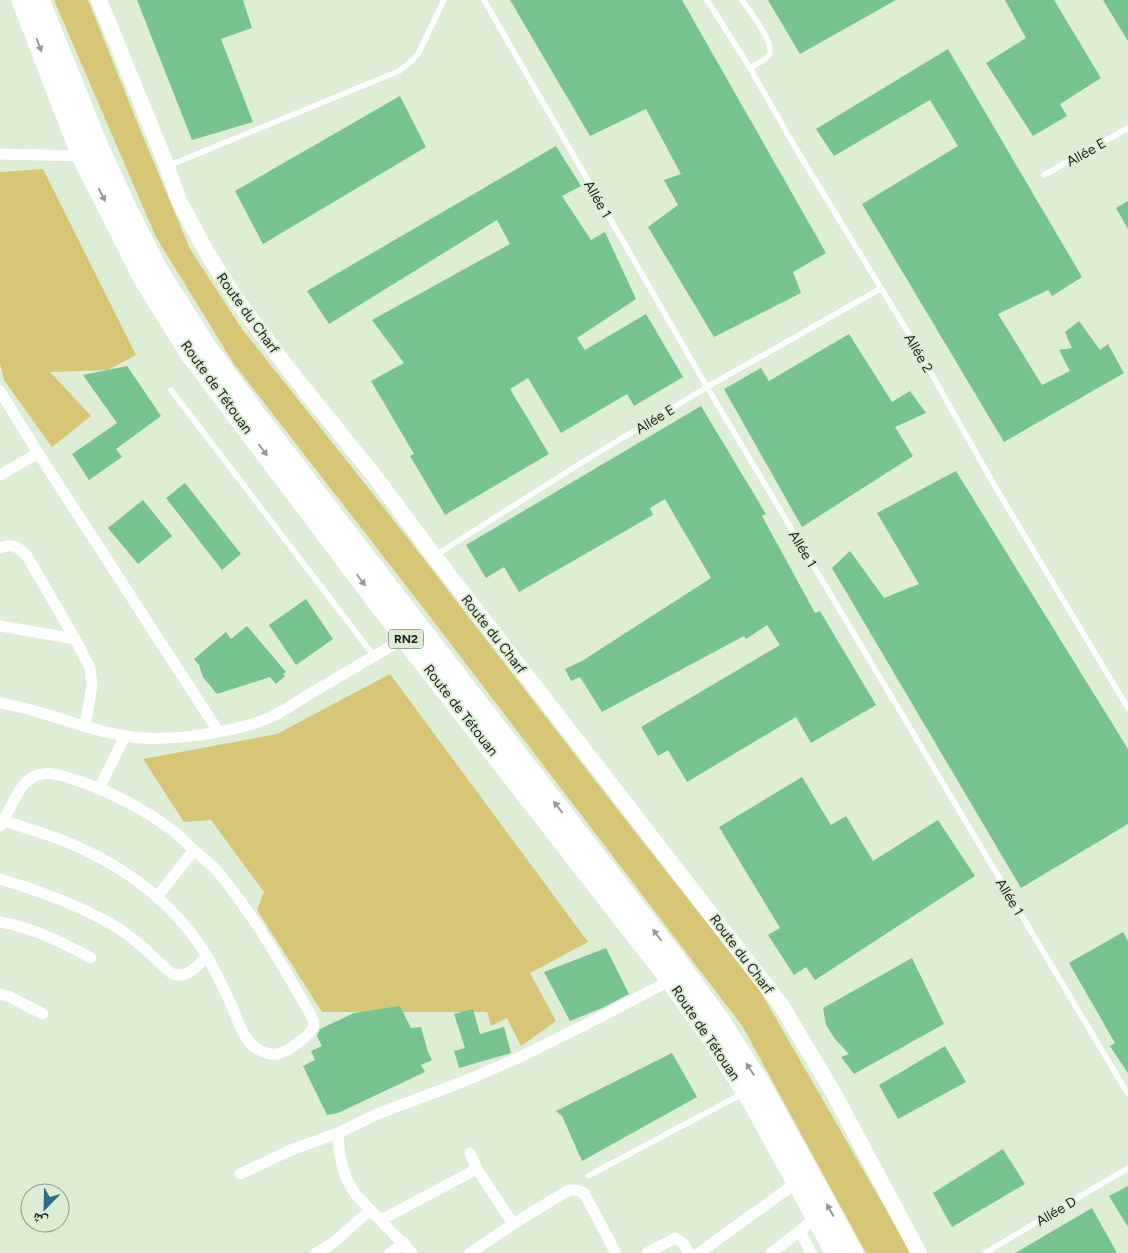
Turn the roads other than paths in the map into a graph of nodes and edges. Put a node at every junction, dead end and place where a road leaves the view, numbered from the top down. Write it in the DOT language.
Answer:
graph roads {
  1 [pos="22,0"];
  2 [pos="39,0"];
  3 [pos="99,0"];
  4 [pos="444,0"];
  5 [pos="484,0"];
  6 [pos="707,0"];
  7 [pos="742,0"];
  8 [pos="750,68"];
  9 [pos="1128,128"];
  10 [pos="0,154"];
  11 [pos="82,156"];
  12 [pos="167,166"];
  13 [pos="1044,175"];
  14 [pos="880,289"];
  15 [pos="706,388"];
  16 [pos="0,390"];
  17 [pos="172,390"];
  18 [pos="38,453"];
  19 [pos="0,475"];
  20 [pos="0,548"];
  21 [pos="434,556"];
  22 [pos="0,626"];
  23 [pos="405,638"];
  24 [pos="75,639"];
  25 [pos="374,656"];
  26 [pos="0,703"];
  27 [pos="1128,708"];
  28 [pos="85,727"];
  29 [pos="218,731"];
  30 [pos="125,736"];
  31 [pos="99,789"];
  32 [pos="2,823"];
  33 [pos="194,850"];
  34 [pos="0,880"];
  35 [pos="157,897"];
  36 [pos="0,922"];
  37 [pos="207,957"];
  38 [pos="91,958"];
  39 [pos="671,980"];
  40 [pos="0,994"];
  41 [pos="43,1014"];
  42 [pos="746,1092"];
  43 [pos="1128,1094"];
  44 [pos="338,1133"];
  45 [pos="470,1153"];
  46 [pos="1128,1168"];
  47 [pos="478,1169"];
  48 [pos="240,1174"];
  49 [pos="588,1176"];
  50 [pos="796,1182"];
  51 [pos="370,1210"];
  52 [pos="816,1217"];
  53 [pos="381,1220"];
  54 [pos="513,1224"];
  55 [pos="800,1231"];
  56 [pos="333,1243"];
  57 [pos="404,1244"];
  58 [pos="316,1253"];
  59 [pos="340,1253"];
  60 [pos="390,1253"];
  61 [pos="412,1253"];
  62 [pos="470,1253"];
  63 [pos="616,1253"];
  64 [pos="647,1253"];
  65 [pos="689,1253"];
  66 [pos="699,1253"];
  67 [pos="771,1253"];
  68 [pos="811,1253"];
  69 [pos="836,1253"];
  70 [pos="853,1253"];
  71 [pos="919,1253"];
  72 [pos="985,1253"];
  1 -- 11 [label="highway, Route de Tétouan / RN2, one-way"];
  70 -- 2 [label="highway, Route de Tétouan / RN2, one-way"];
  3 -- 12 [label="street, Route du Charf"];
  4 -- 12 [label="lane"];
  5 -- 15 [label="lane, Allée 1"];
  6 -- 8 [label="lane, Allée 2"];
  7 -- 8 [label="lane"];
  8 -- 14 [label="lane, Allée 2"];
  9 -- 13 [label="lane, Allée E"];
  10 -- 11 [label="street"];
  11 -- 23 [label="highway, Route de Tétouan / RN2, one-way"];
  12 -- 21 [label="street, Route du Charf"];
  14 -- 15 [label="lane, Allée E"];
  14 -- 27 [label="lane, Allée 2"];
  15 -- 21 [label="lane, Allée E"];
  15 -- 43 [label="lane, Allée 1"];
  16 -- 18 [label="street"];
  17 -- 25 [label="lane"];
  18 -- 19 [label="street"];
  18 -- 29 [label="street"];
  20 -- 24 [label="street"];
  21 -- 71 [label="street, Route du Charf"];
  22 -- 24 [label="street"];
  23 -- 25 [label="street"];
  23 -- 39 [label="highway, Route de Tétouan / RN2"];
  24 -- 28 [label="street"];
  25 -- 29 [label="street"];
  26 -- 28 [label="street"];
  28 -- 30 [label="street"];
  29 -- 30 [label="street"];
  30 -- 31 [label="street"];
  31 -- 32 [label="street"];
  31 -- 33 [label="street"];
  32 -- 35 [label="street"];
  33 -- 35 [label="street"];
  33 -- 37 [label="street"];
  34 -- 37 [label="street"];
  35 -- 37 [label="street"];
  36 -- 38 [label="street"];
  39 -- 42 [label="highway, Route de Tétouan / RN2"];
  39 -- 44 [label="street"];
  40 -- 41 [label="street"];
  42 -- 49 [label="lane"];
  42 -- 50 [label="highway, Route de Tétouan / RN2"];
  44 -- 48 [label="street"];
  44 -- 51 [label="street"];
  45 -- 47 [label="street"];
  46 -- 72 [label="lane, Allée D"];
  47 -- 53 [label="street"];
  47 -- 54 [label="street"];
  50 -- 52 [label="highway, Route de Tétouan / RN2"];
  50 -- 66 [label="street"];
  51 -- 53 [label="street"];
  51 -- 56 [label="street"];
  52 -- 55 [label="street"];
  52 -- 69 [label="highway, Route de Tétouan / RN2"];
  53 -- 57 [label="street"];
  54 -- 62 [label="street"];
  54 -- 63 [label="street"];
  55 -- 67 [label="street"];
  55 -- 68 [label="street"];
  56 -- 58 [label="street"];
  56 -- 59 [label="street"];
  57 -- 60 [label="street"];
  57 -- 61 [label="street"];
  64 -- 65 [label="street"];
}
